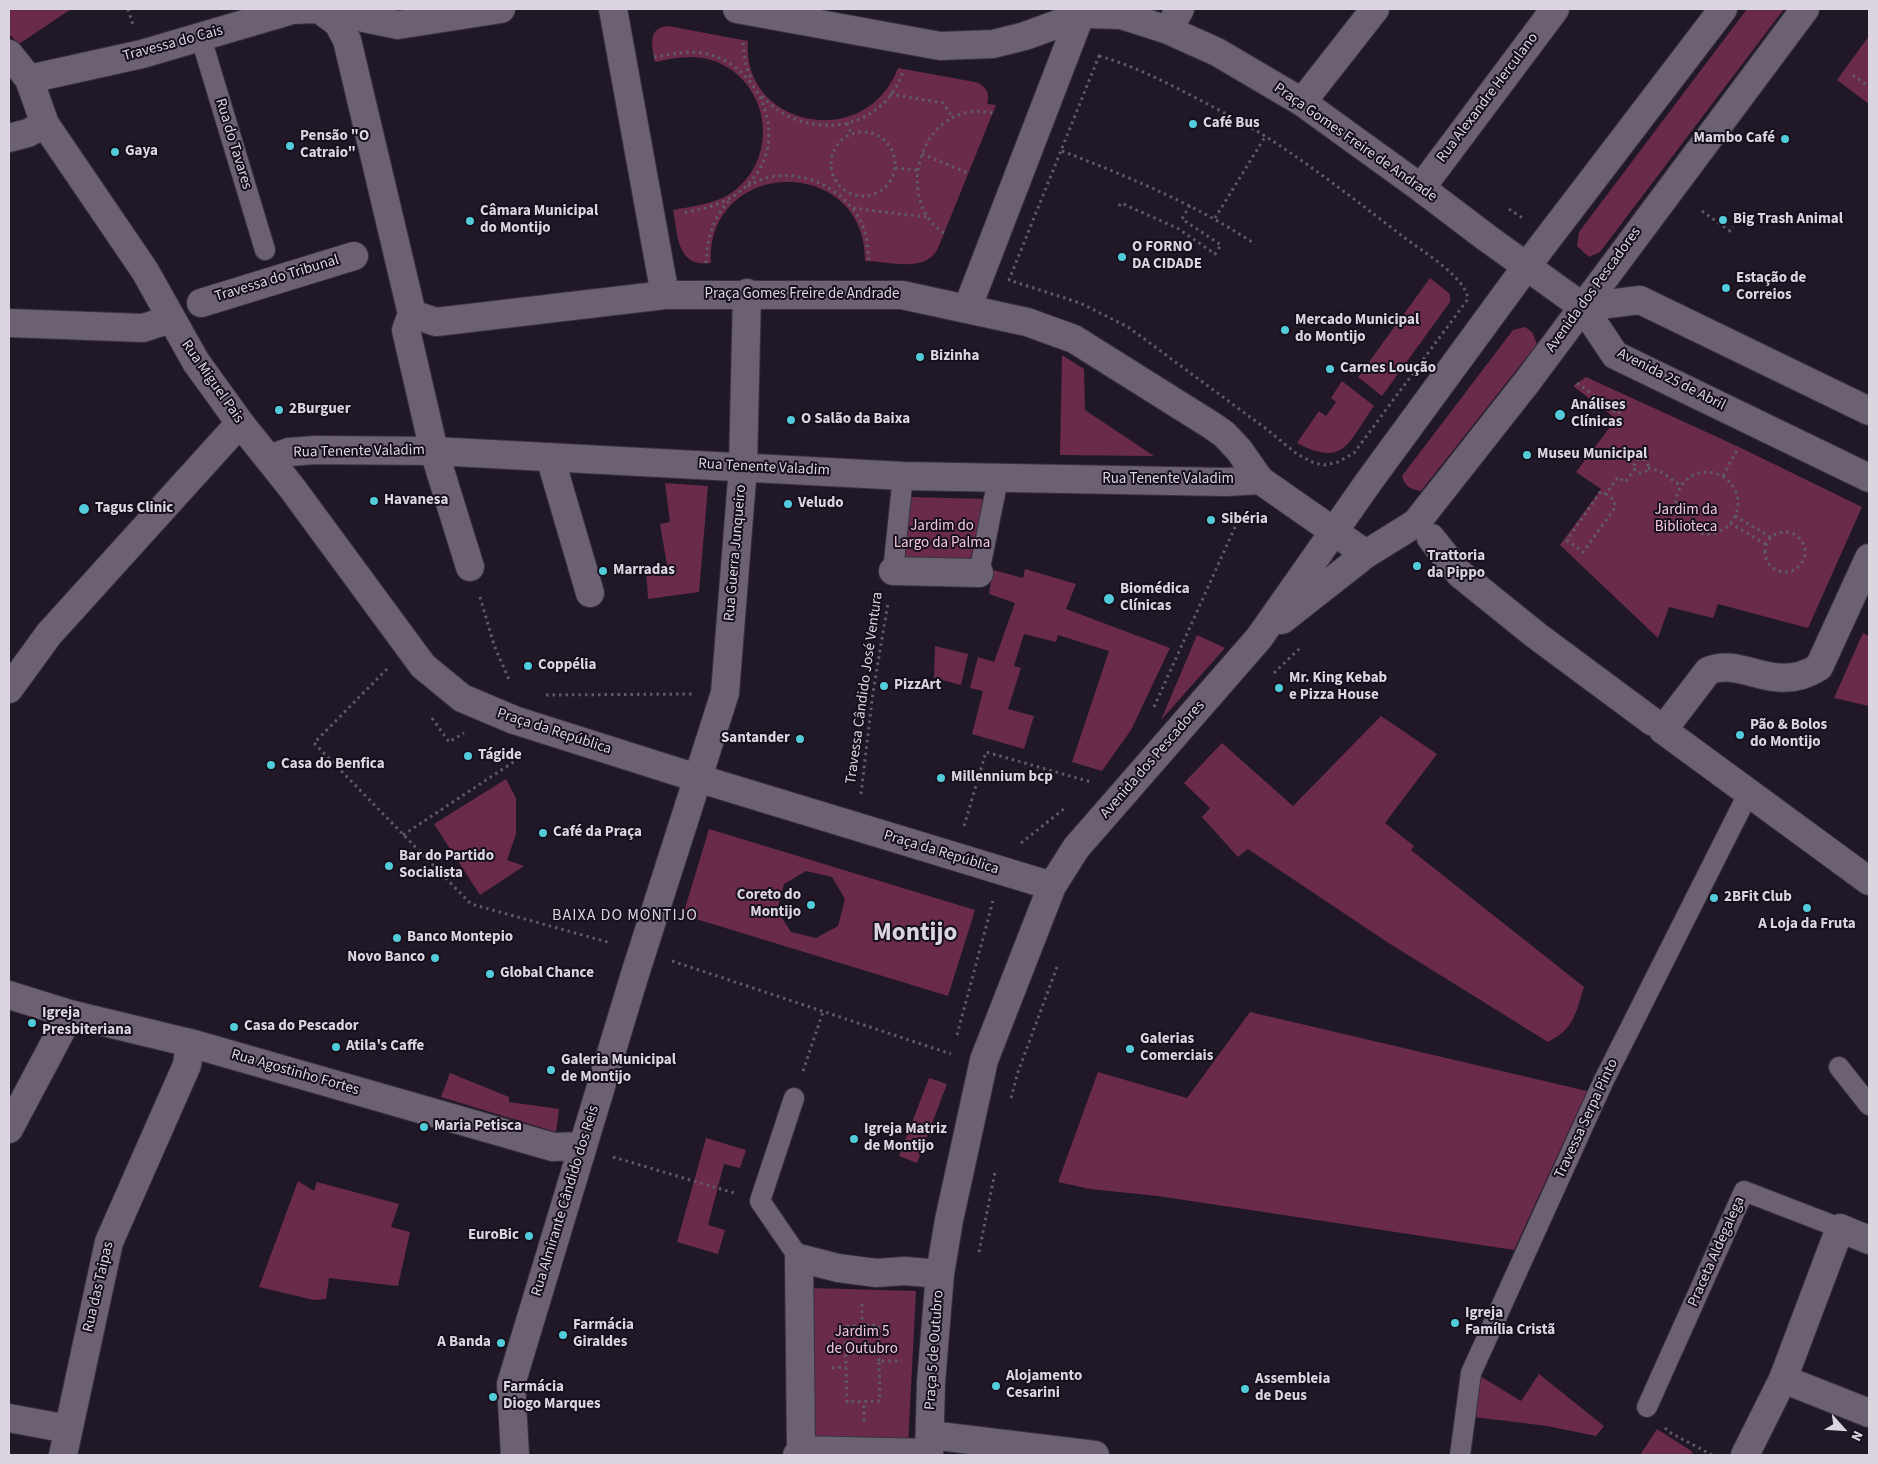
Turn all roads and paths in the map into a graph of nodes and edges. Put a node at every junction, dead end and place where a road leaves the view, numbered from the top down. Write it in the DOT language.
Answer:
graph roads {
  1 [pos="308,9"];
  2 [pos="501,9"];
  3 [pos="613,9"];
  4 [pos="737,9"];
  5 [pos="1375,9"];
  6 [pos="1555,9"];
  7 [pos="1723,9"];
  8 [pos="1805,9"];
  9 [pos="363,13"];
  10 [pos="1080,16"];
  11 [pos="1174,19"];
  12 [pos="201,38"];
  13 [pos="744,40"];
  14 [pos="350,51"];
  15 [pos="9,54"];
  16 [pos="654,57"];
  17 [pos="1853,75"];
  18 [pos="901,76"];
  19 [pos="29,79"];
  20 [pos="753,83"];
  21 [pos="1869,87"];
  22 [pos="890,94"];
  23 [pos="1302,102"];
  24 [pos="993,113"];
  25 [pos="953,118"];
  26 [pos="847,123"];
  27 [pos="45,124"];
  28 [pos="852,135"];
  29 [pos="1266,137"];
  30 [pos="9,138"];
  31 [pos="1061,151"];
  32 [pos="922,154"];
  33 [pos="895,168"];
  34 [pos="917,170"];
  35 [pos="968,173"];
  36 [pos="842,188"];
  37 [pos="1421,188"];
  38 [pos="838,193"];
  39 [pos="736,195"];
  40 [pos="1190,205"];
  41 [pos="1120,206"];
  42 [pos="853,208"];
  43 [pos="1702,211"];
  44 [pos="682,213"];
  45 [pos="926,217"];
  46 [pos="1215,218"];
  47 [pos="1733,227"];
  48 [pos="944,233"];
  49 [pos="1255,244"];
  50 [pos="265,250"];
  51 [pos="354,256"];
  52 [pos="869,261"];
  53 [pos="706,264"];
  54 [pos="1526,267"];
  55 [pos="747,293"];
  56 [pos="665,295"];
  57 [pos="201,303"];
  58 [pos="1582,306"];
  59 [pos="967,308"];
  60 [pos="412,314"];
  61 [pos="171,319"];
  62 [pos="9,322"];
  63 [pos="1577,383"];
  64 [pos="1630,398"];
  65 [pos="1869,411"];
  66 [pos="240,423"];
  67 [pos="1739,447"];
  68 [pos="434,451"];
  69 [pos="550,457"];
  70 [pos="269,459"];
  71 [pos="743,467"];
  72 [pos="1648,468"];
  73 [pos="1635,469"];
  74 [pos="902,476"];
  75 [pos="1723,476"];
  76 [pos="1869,478"];
  77 [pos="998,479"];
  78 [pos="1260,480"];
  79 [pos="1682,486"];
  80 [pos="1606,494"];
  81 [pos="1240,516"];
  82 [pos="1735,516"];
  83 [pos="1730,523"];
  84 [pos="1335,530"];
  85 [pos="1431,538"];
  86 [pos="1772,538"];
  87 [pos="1766,544"];
  88 [pos="1366,554"];
  89 [pos="1869,558"];
  90 [pos="470,567"];
  91 [pos="893,571"];
  92 [pos="979,573"];
  93 [pos="590,594"];
  94 [pos="1259,638"];
  95 [pos="1304,645"];
  96 [pos="394,662"];
  97 [pos="1270,678"];
  98 [pos="447,688"];
  99 [pos="512,688"];
  100 [pos="9,689"];
  101 [pos="1152,712"];
  102 [pos="1658,726"];
  103 [pos="521,757"];
  104 [pos="696,778"];
  105 [pos="1089,790"];
  106 [pos="1748,794"];
  107 [pos="860,799"];
  108 [pos="1073,802"];
  109 [pos="403,835"];
  110 [pos="962,836"];
  111 [pos="1019,844"];
  112 [pos="1869,881"];
  113 [pos="1052,886"];
  114 [pos="996,893"];
  115 [pos="642,952"];
  116 [pos="1060,961"];
  117 [pos="9,995"];
  118 [pos="823,1012"];
  119 [pos="70,1014"];
  120 [pos="957,1036"];
  121 [pos="190,1043"];
  122 [pos="954,1045"];
  123 [pos="1839,1067"];
  124 [pos="794,1098"];
  125 [pos="1009,1105"];
  126 [pos="1869,1105"];
  127 [pos="9,1129"];
  128 [pos="582,1146"];
  129 [pos="996,1169"];
  130 [pos="760,1201"];
  131 [pos="1840,1228"];
  132 [pos="1869,1240"];
  133 [pos="799,1258"];
  134 [pos="977,1261"];
  135 [pos="940,1274"];
  136 [pos="862,1295"];
  137 [pos="862,1326"];
  138 [pos="879,1361"];
  139 [pos="908,1361"];
  140 [pos="1783,1379"];
  141 [pos="1647,1407"];
  142 [pos="1869,1413"];
  143 [pos="9,1418"];
  144 [pos="65,1442"];
  145 [pos="929,1448"];
  146 [pos="799,1453"];
  147 [pos="516,1455"];
  148 [pos="1095,1455"];
  149 [pos="1460,1455"];
  150 [pos="1712,1455"];
  151 [pos="1745,1455"];
  1 -- 9 [label="street, Travessa do Cais"];
  1 -- 12 [label="street, Travessa do Cais"];
  1 -- 14 [label="street"];
  2 -- 9 [label="street"];
  3 -- 56 [label="street"];
  4 -- 10 [label="street, Praça Gomes Freire de Andrade"];
  5 -- 23 [label="street"];
  6 -- 37 [label="street, Rua Alexandre Herculano"];
  7 -- 54 [label="street, Avenida dos Pescadores"];
  8 -- 58 [label="street, Avenida dos Pescadores"];
  9 -- 14 [label="street"];
  10 -- 11 [label="street, Praça Gomes Freire de Andrade"];
  10 -- 59 [label="street"];
  11 -- 23 [label="street, Praça Gomes Freire de Andrade"];
  12 -- 19 [label="street, Travessa do Cais"];
  12 -- 50 [label="lane, Rua do Tavares"];
  13 -- 20 [label="path"];
  14 -- 60 [label="street"];
  15 -- 19 [label="street, Rua Miguel Pais"];
  16 -- 20 [label="path"];
  17 -- 21 [label="path"];
  18 -- 22 [label="path"];
  19 -- 27 [label="street, Rua Miguel Pais"];
  20 -- 26 [label="path"];
  20 -- 39 [label="path"];
  22 -- 25 [label="path"];
  22 -- 26 [label="path"];
  23 -- 37 [label="street, Praça Gomes Freire de Andrade"];
  24 -- 25 [label="path"];
  25 -- 32 [label="path"];
  26 -- 28 [label="path"];
  27 -- 30 [label="street"];
  27 -- 61 [label="street, Rua Miguel Pais"];
  28 -- 33 [label="path"];
  28 -- 36 [label="path"];
  29 -- 31 [label="path"];
  29 -- 31 [label="path"];
  29 -- 46 [label="path"];
  31 -- 40 [label="path"];
  32 -- 34 [label="path"];
  32 -- 35 [label="path"];
  33 -- 34 [label="path"];
  33 -- 36 [label="path"];
  34 -- 45 [label="path"];
  36 -- 38 [label="path"];
  37 -- 54 [label="street, Praça Gomes Freire de Andrade"];
  38 -- 39 [label="path"];
  38 -- 42 [label="path"];
  39 -- 44 [label="path"];
  39 -- 53 [label="path"];
  40 -- 41 [label="path"];
  40 -- 46 [label="path"];
  42 -- 45 [label="path"];
  42 -- 52 [label="path"];
  43 -- 47 [label="path"];
  45 -- 48 [label="path"];
  46 -- 49 [label="path"];
  51 -- 57 [label="street, Travessa do Tribunal"];
  54 -- 58 [label="street, Praça Gomes Freire de Andrade"];
  54 -- 84 [label="street, Avenida dos Pescadores"];
  55 -- 56 [label="street, Praça Gomes Freire de Andrade"];
  55 -- 59 [label="street, Praça Gomes Freire de Andrade"];
  55 -- 71 [label="street, Rua Guerra Junqueiro"];
  56 -- 60 [label="street, Praça Gomes Freire de Andrade"];
  58 -- 65 [label="street"];
  58 -- 76 [label="street, Avenida 25 de Abril"];
  58 -- 88 [label="street, Avenida dos Pescadores"];
  59 -- 78 [label="street, Praça Gomes Freire de Andrade"];
  60 -- 68 [label="street"];
  61 -- 62 [label="street"];
  61 -- 66 [label="street, Rua Miguel Pais"];
  63 -- 64 [label="path"];
  66 -- 70 [label="street, Rua Miguel Pais"];
  66 -- 100 [label="street"];
  67 -- 75 [label="path"];
  68 -- 69 [label="street, Rua Tenente Valadim"];
  68 -- 70 [label="street, Rua Tenente Valadim"];
  68 -- 90 [label="street"];
  69 -- 71 [label="street, Rua Tenente Valadim"];
  69 -- 93 [label="street"];
  70 -- 98 [label="street, Rua Miguel Pais"];
  71 -- 74 [label="street, Rua Tenente Valadim"];
  71 -- 104 [label="street, Rua Guerra Junqueiro"];
  72 -- 73 [label="path"];
  72 -- 73 [label="path"];
  72 -- 79 [label="path"];
  73 -- 80 [label="path"];
  74 -- 77 [label="street, Rua Tenente Valadim"];
  74 -- 91 [label="lane"];
  75 -- 79 [label="path"];
  75 -- 82 [label="path"];
  77 -- 78 [label="street, Rua Tenente Valadim"];
  77 -- 92 [label="lane"];
  78 -- 84 [label="street, Praça Gomes Freire de Andrade"];
  79 -- 83 [label="path"];
  80 -- 80 [label="path"];
  81 -- 101 [label="path"];
  82 -- 83 [label="path"];
  82 -- 86 [label="path"];
  83 -- 87 [label="path"];
  84 -- 88 [label="street"];
  84 -- 94 [label="street, Avenida dos Pescadores"];
  85 -- 102 [label="street"];
  86 -- 87 [label="path"];
  86 -- 87 [label="path"];
  88 -- 94 [label="street, Avenida dos Pescadores"];
  89 -- 102 [label="street"];
  90 -- 99 [label="path"];
  91 -- 92 [label="street"];
  91 -- 107 [label="path, Travessa Cândido José Ventura"];
  94 -- 113 [label="street, Avenida dos Pescadores"];
  95 -- 97 [label="path"];
  96 -- 109 [label="path"];
  98 -- 104 [label="street, Praça da República"];
  102 -- 106 [label="street"];
  103 -- 109 [label="path"];
  104 -- 113 [label="street, Praça da República"];
  104 -- 115 [label="street, Rua Almirante Cândido dos Reis"];
  105 -- 110 [label="path"];
  106 -- 112 [label="street"];
  106 -- 149 [label="lane, Travessa Serpa Pinto"];
  108 -- 111 [label="path"];
  109 -- 115 [label="path"];
  113 -- 135 [label="street"];
  114 -- 120 [label="path"];
  115 -- 118 [label="path"];
  115 -- 128 [label="street, Rua Almirante Cândido dos Reis"];
  116 -- 125 [label="path"];
  117 -- 119 [label="street, Rua Agostinho Fortes"];
  118 -- 122 [label="path"];
  118 -- 124 [label="path"];
  119 -- 121 [label="street, Rua Agostinho Fortes"];
  119 -- 127 [label="street"];
  121 -- 128 [label="street, Rua Agostinho Fortes"];
  121 -- 144 [label="street, Rua das Taipas"];
  123 -- 126 [label="lane"];
  124 -- 130 [label="lane"];
  128 -- 130 [label="path"];
  128 -- 147 [label="street, Rua Almirante Cândido dos Reis"];
  129 -- 134 [label="path"];
  130 -- 133 [label="lane"];
  131 -- 132 [label="street, Praceta Aldegalega"];
  131 -- 140 [label="street"];
  131 -- 141 [label="lane, Praceta Aldegalega"];
  133 -- 135 [label="street, Praça 5 de Outubro"];
  133 -- 146 [label="street"];
  135 -- 145 [label="street, Praça 5 de Outubro"];
  136 -- 137 [label="path"];
  137 -- 138 [label="path"];
  137 -- 138 [label="path"];
  138 -- 139 [label="path"];
  140 -- 142 [label="street"];
  140 -- 151 [label="street"];
  141 -- 150 [label="path"];
  143 -- 144 [label="street"];
  145 -- 146 [label="street"];
  145 -- 148 [label="street"];
}
